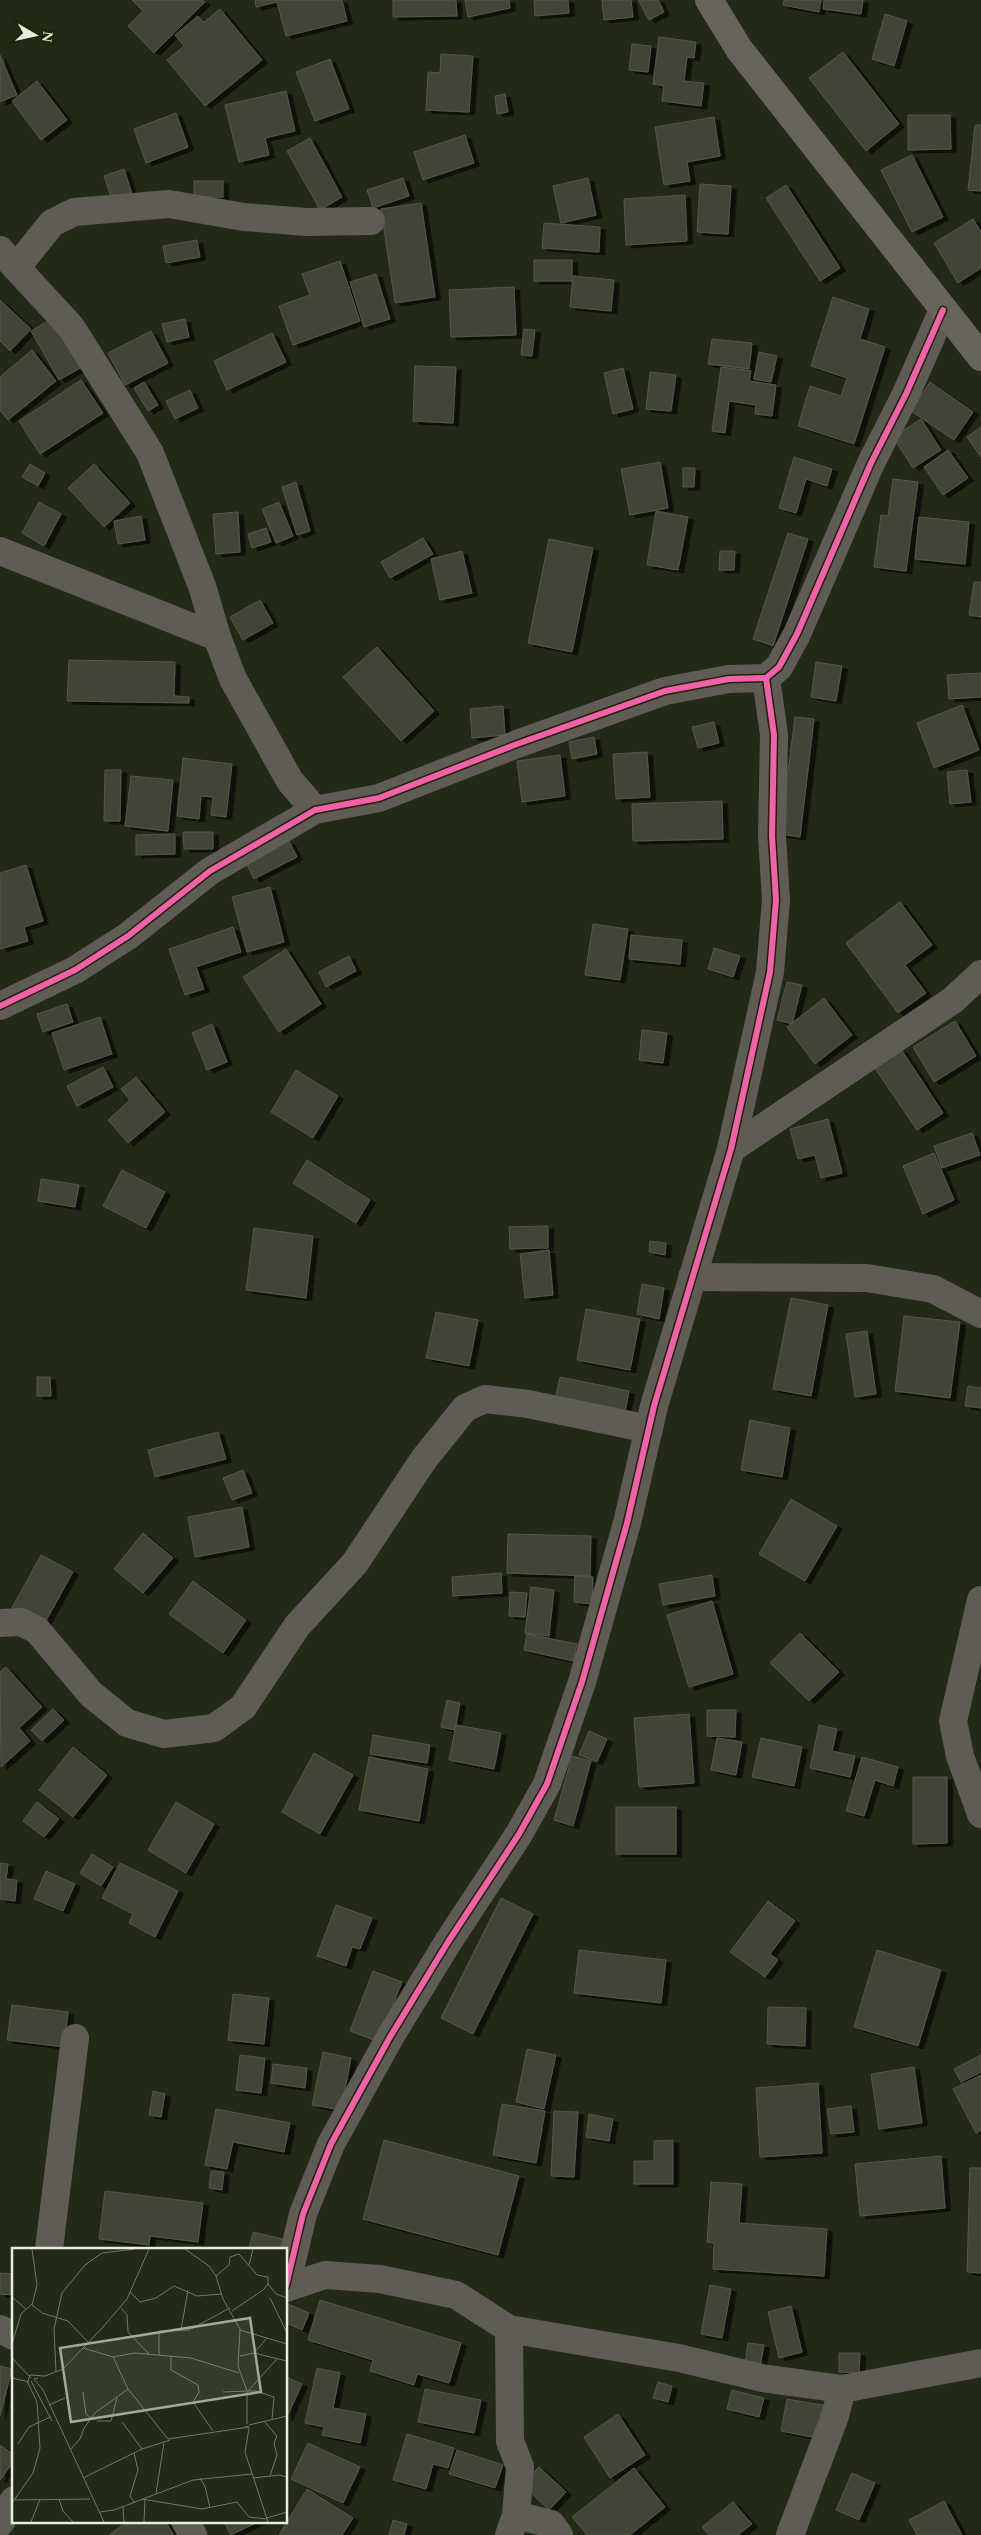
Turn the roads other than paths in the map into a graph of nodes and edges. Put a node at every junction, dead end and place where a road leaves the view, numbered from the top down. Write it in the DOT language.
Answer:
graph roads {
  1 [pos="709,0"];
  2 [pos="371,221"];
  3 [pos="8,259"];
  4 [pos="943,310"];
  5 [pos="981,357"];
  6 [pos="0,551"];
  7 [pos="217,637"];
  8 [pos="766,678"];
  9 [pos="315,810"];
  10 [pos="981,974"];
  11 [pos="0,1006"];
  12 [pos="731,1149"];
  13 [pos="692,1277"];
  14 [pos="981,1314"];
  15 [pos="648,1429"];
  16 [pos="979,1614"];
  17 [pos="0,1623"];
  18 [pos="981,1814"];
  19 [pos="76,2038"];
  20 [pos="49,2248"];
  21 [pos="288,2278"];
  22 [pos="288,2286"];
  23 [pos="0,2329"];
  24 [pos="509,2329"];
  25 [pos="12,2335"];
  26 [pos="981,2363"];
  27 [pos="842,2389"];
  28 [pos="12,2503"];
  29 [pos="0,2522"];
  30 [pos="186,2522"];
  31 [pos="512,2525"];
  32 [pos="193,2535"];
  33 [pos="559,2535"];
  34 [pos="790,2535"];
  1 -- 4 [label="main road"];
  2 -- 3 [label="street"];
  3 -- 7 [label="street"];
  4 -- 5 [label="main road"];
  4 -- 8 [label="street"];
  6 -- 7 [label="street"];
  7 -- 9 [label="street"];
  8 -- 9 [label="street"];
  8 -- 12 [label="street"];
  9 -- 11 [label="street"];
  10 -- 12 [label="street"];
  12 -- 13 [label="street"];
  13 -- 14 [label="street"];
  13 -- 15 [label="street"];
  15 -- 17 [label="street"];
  15 -- 21 [label="street"];
  16 -- 18 [label="street"];
  19 -- 20 [label="street"];
  22 -- 24 [label="street"];
  23 -- 25 [label="street"];
  24 -- 27 [label="street"];
  24 -- 31 [label="street"];
  26 -- 27 [label="street"];
  27 -- 34 [label="street"];
  28 -- 29 [label="street"];
  30 -- 32 [label="street"];
  31 -- 33 [label="street"];
}
